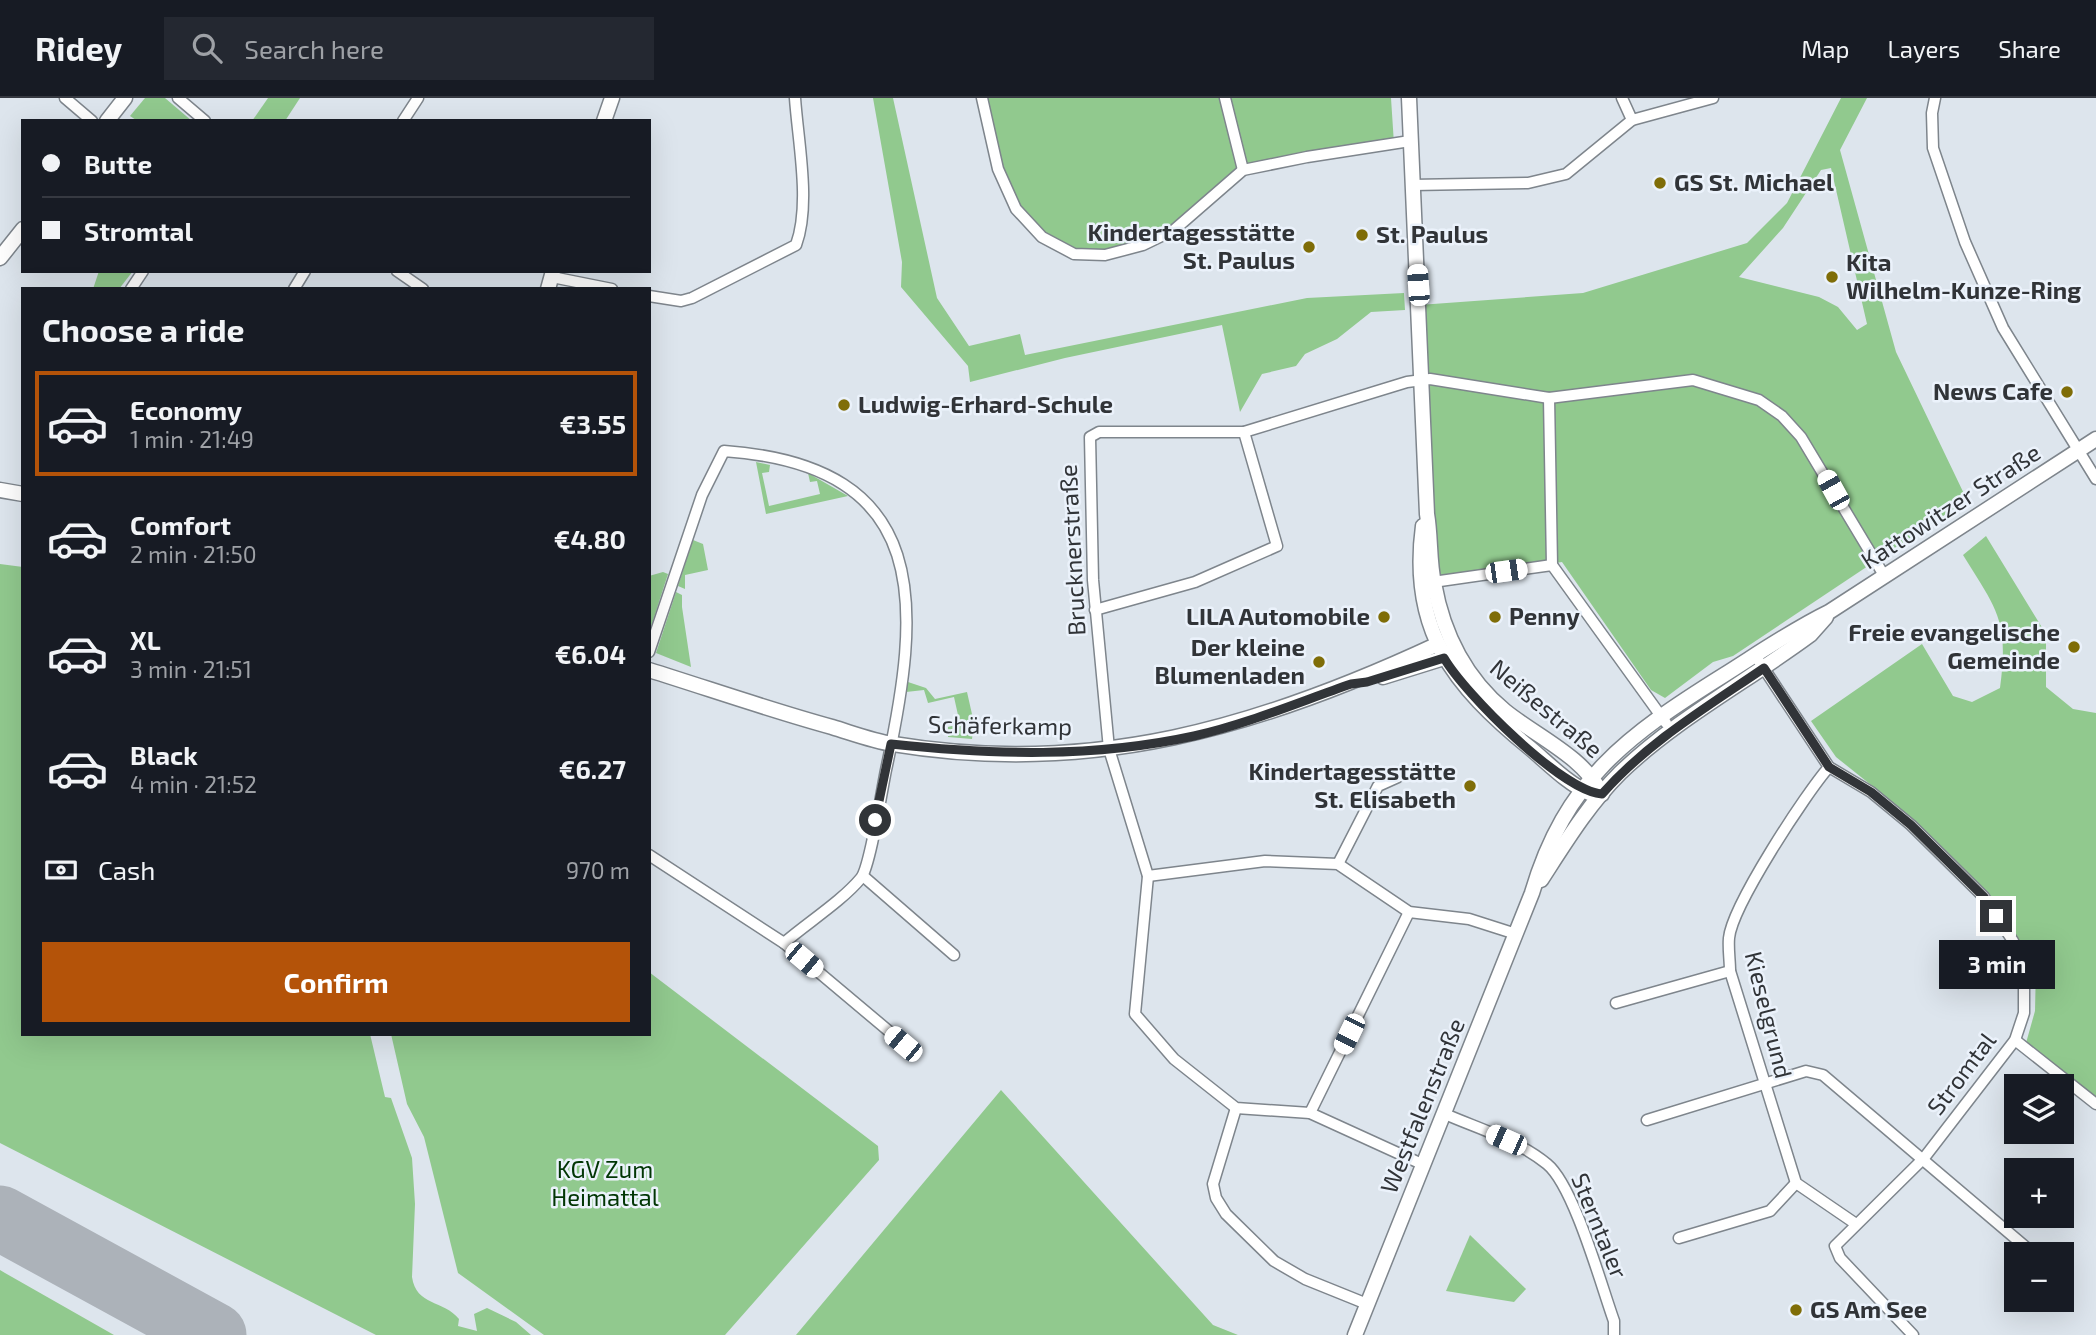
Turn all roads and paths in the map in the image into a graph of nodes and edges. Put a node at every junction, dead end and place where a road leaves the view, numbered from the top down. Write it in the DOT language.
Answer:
graph roads {
  1 [pos="65,98"];
  2 [pos="125,98"];
  3 [pos="178,98"];
  4 [pos="418,98"];
  5 [pos="612,98"];
  6 [pos="795,98"];
  7 [pos="982,98"];
  8 [pos="1225,98"];
  9 [pos="1409,98"];
  10 [pos="1622,98"];
  11 [pos="1713,98"];
  12 [pos="1935,98"];
  13 [pos="90,119"];
  14 [pos="109,119"];
  15 [pos="203,119"];
  16 [pos="404,119"];
  17 [pos="605,119"];
  18 [pos="1632,120"];
  19 [pos="1410,141"];
  20 [pos="1243,170"];
  21 [pos="1412,185"];
  22 [pos="21,232"];
  23 [pos="0,258"];
  24 [pos="551,279"];
  25 [pos="600,287"];
  26 [pos="651,296"];
  27 [pos="1422,380"];
  28 [pos="1549,398"];
  29 [pos="1244,432"];
  30 [pos="2096,439"];
  31 [pos="2078,451"];
  32 [pos="2096,479"];
  33 [pos="0,490"];
  34 [pos="21,494"];
  35 [pos="1427,514"];
  36 [pos="1552,565"];
  37 [pos="1885,576"];
  38 [pos="1436,582"];
  39 [pos="1095,610"];
  40 [pos="1829,612"];
  41 [pos="651,646"];
  42 [pos="1445,650"];
  43 [pos="1755,655"];
  44 [pos="1764,668"];
  45 [pos="651,671"];
  46 [pos="1661,716"];
  47 [pos="1671,730"];
  48 [pos="891,744"];
  49 [pos="1109,749"];
  50 [pos="1829,767"];
  51 [pos="1398,777"];
  52 [pos="1591,777"];
  53 [pos="1581,789"];
  54 [pos="1602,794"];
  55 [pos="651,856"];
  56 [pos="1338,864"];
  57 [pos="863,876"];
  58 [pos="1148,876"];
  59 [pos="1532,893"];
  60 [pos="1409,912"];
  61 [pos="1516,934"];
  62 [pos="784,943"];
  63 [pos="954,955"];
  64 [pos="1730,971"];
  65 [pos="1616,1003"];
  66 [pos="2015,1040"];
  67 [pos="903,1044"];
  68 [pos="1763,1083"];
  69 [pos="2096,1104"];
  70 [pos="1236,1108"];
  71 [pos="1310,1113"];
  72 [pos="1445,1114"];
  73 [pos="1647,1120"];
  74 [pos="1924,1158"];
  75 [pos="1424,1165"];
  76 [pos="1796,1183"];
  77 [pos="1856,1224"];
  78 [pos="1679,1238"];
  79 [pos="2020,1242"];
  80 [pos="1367,1304"];
  81 [pos="1355,1335"];
  82 [pos="1614,1335"];
  83 [pos="1913,1335"];
  1 -- 13 [label="street"];
  2 -- 14 [label="street"];
  3 -- 15 [label="street"];
  4 -- 16 [label="street"];
  5 -- 17 [label="street"];
  6 -- 26 [label="street"];
  7 -- 20 [label="street"];
  8 -- 20 [label="street"];
  9 -- 19 [label="street, Neißestraße"];
  10 -- 18 [label="street"];
  11 -- 18 [label="street"];
  12 -- 31 [label="street"];
  18 -- 21 [label="street"];
  19 -- 20 [label="street"];
  19 -- 21 [label="street, Neißestraße"];
  21 -- 27 [label="street, Neißestraße"];
  22 -- 23 [label="street"];
  24 -- 25 [label="street"];
  27 -- 28 [label="street"];
  27 -- 29 [label="street, Brucknerstraße"];
  27 -- 35 [label="street, Neißestraße"];
  28 -- 36 [label="street"];
  28 -- 37 [label="street"];
  29 -- 39 [label="street"];
  29 -- 39 [label="street, Brucknerstraße"];
  30 -- 31 [label="street, Kattowitzer Straße"];
  31 -- 32 [label="street"];
  31 -- 37 [label="street, Kattowitzer Straße"];
  33 -- 34 [label="street"];
  35 -- 38 [label="street, Neißestraße"];
  35 -- 42 [label="street, Neißestraße"];
  36 -- 38 [label="street"];
  36 -- 46 [label="street"];
  37 -- 40 [label="street, Kattowitzer Straße"];
  38 -- 42 [label="street, Neißestraße"];
  39 -- 49 [label="street, Brucknerstraße"];
  40 -- 43 [label="street, Kattowitzer Straße"];
  40 -- 44 [label="street, Kattowitzer Straße"];
  41 -- 48 [label="street"];
  42 -- 49 [label="street, Schäferkamp"];
  42 -- 52 [label="street, Neißestraße"];
  42 -- 53 [label="street, Neißestraße"];
  43 -- 44 [label="street, Stromtal"];
  43 -- 46 [label="street, Kattowitzer Straße"];
  44 -- 47 [label="street, Kattowitzer Straße"];
  44 -- 50 [label="street, Stromtal"];
  45 -- 48 [label="street, Schäferkamp"];
  46 -- 47 [label="street"];
  46 -- 52 [label="street, Kattowitzer Straße"];
  47 -- 54 [label="street, Kattowitzer Straße"];
  48 -- 49 [label="street, Schäferkamp"];
  48 -- 57 [label="street"];
  49 -- 58 [label="street, Brucknerstraße"];
  50 -- 64 [label="street, Kieselgrund"];
  50 -- 66 [label="street, Stromtal"];
  51 -- 56 [label="street"];
  52 -- 53 [label="street, Westfalenstraße"];
  52 -- 54 [label="street, Neißestraße"];
  53 -- 54 [label="street, Neißestraße"];
  53 -- 59 [label="street, Westfalenstraße"];
  54 -- 59 [label="street, Westfalenstraße"];
  55 -- 62 [label="street"];
  56 -- 58 [label="street"];
  56 -- 60 [label="street"];
  57 -- 62 [label="street"];
  57 -- 63 [label="street"];
  58 -- 70 [label="street"];
  59 -- 61 [label="street, Westfalenstraße"];
  60 -- 61 [label="street"];
  60 -- 71 [label="street"];
  61 -- 72 [label="street, Westfalenstraße"];
  62 -- 67 [label="street"];
  64 -- 65 [label="street"];
  64 -- 68 [label="street, Kieselgrund"];
  66 -- 69 [label="street"];
  66 -- 74 [label="street, Stromtal"];
  68 -- 73 [label="street"];
  68 -- 74 [label="street"];
  68 -- 76 [label="street, Kieselgrund"];
  70 -- 71 [label="street"];
  70 -- 80 [label="street"];
  71 -- 75 [label="street"];
  72 -- 75 [label="street, Westfalenstraße"];
  72 -- 82 [label="street, Sterntaler"];
  74 -- 77 [label="street, Stromtal"];
  74 -- 79 [label="street"];
  75 -- 80 [label="street, Westfalenstraße"];
  76 -- 77 [label="street"];
  76 -- 78 [label="street"];
  77 -- 83 [label="street, Stromtal"];
  80 -- 81 [label="street, Westfalenstraße"];
}
